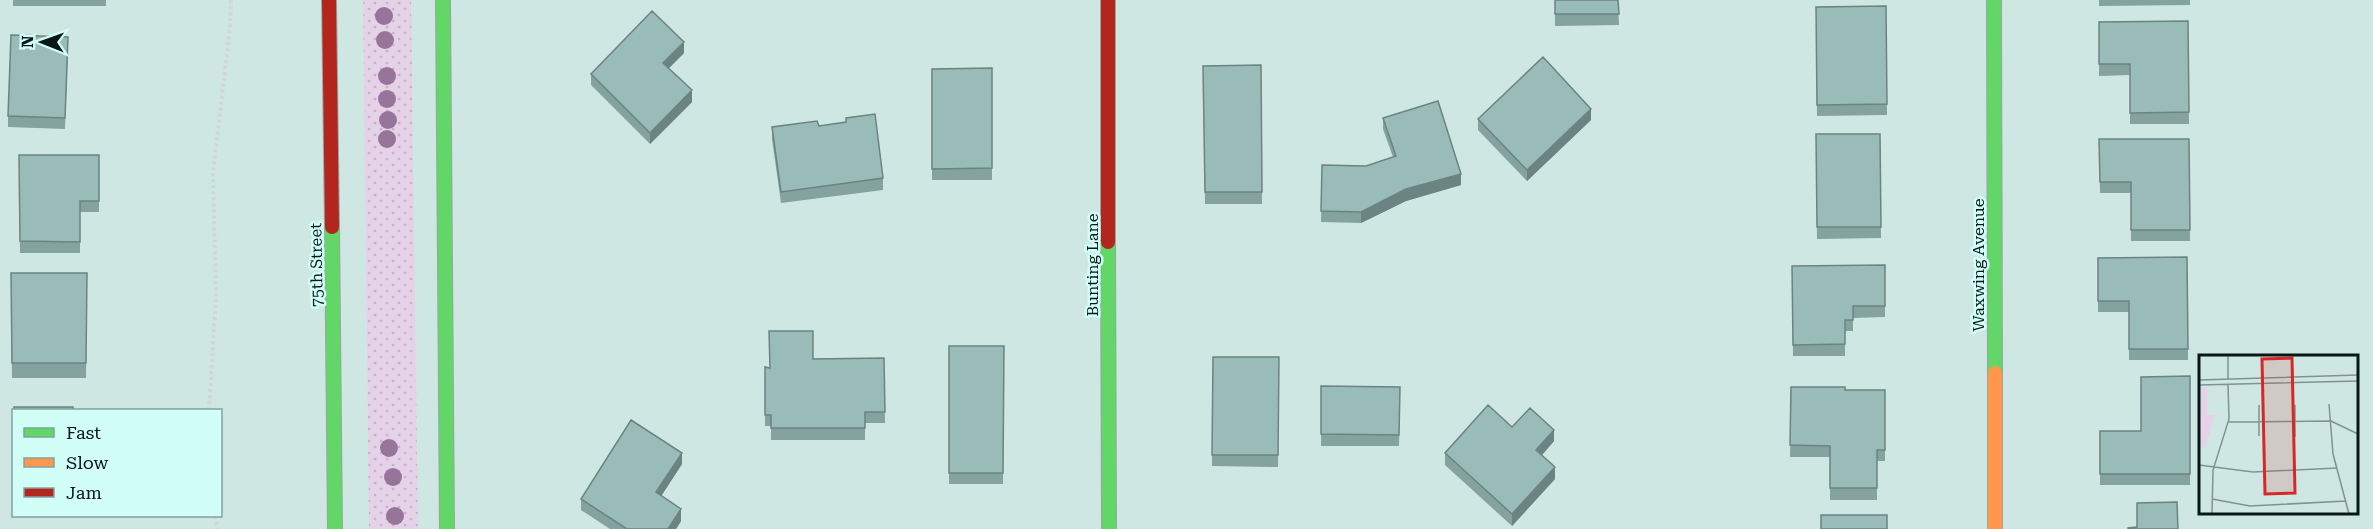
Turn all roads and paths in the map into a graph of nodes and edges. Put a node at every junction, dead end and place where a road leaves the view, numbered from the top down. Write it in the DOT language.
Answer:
graph roads {
  1 [pos="231,0"];
  2 [pos="329,0"];
  3 [pos="443,0"];
  4 [pos="1108,0"];
  5 [pos="1994,0"];
  6 [pos="209,409"];
  7 [pos="335,529"];
  8 [pos="447,529"];
  9 [pos="1109,529"];
  10 [pos="1995,529"];
  1 -- 6 [label="path"];
  2 -- 7 [label="main road, 75th Street"];
  3 -- 8 [label="main road"];
  4 -- 9 [label="main road, Bunting Lane"];
  5 -- 10 [label="main road, Waxwing Avenue"];
}
